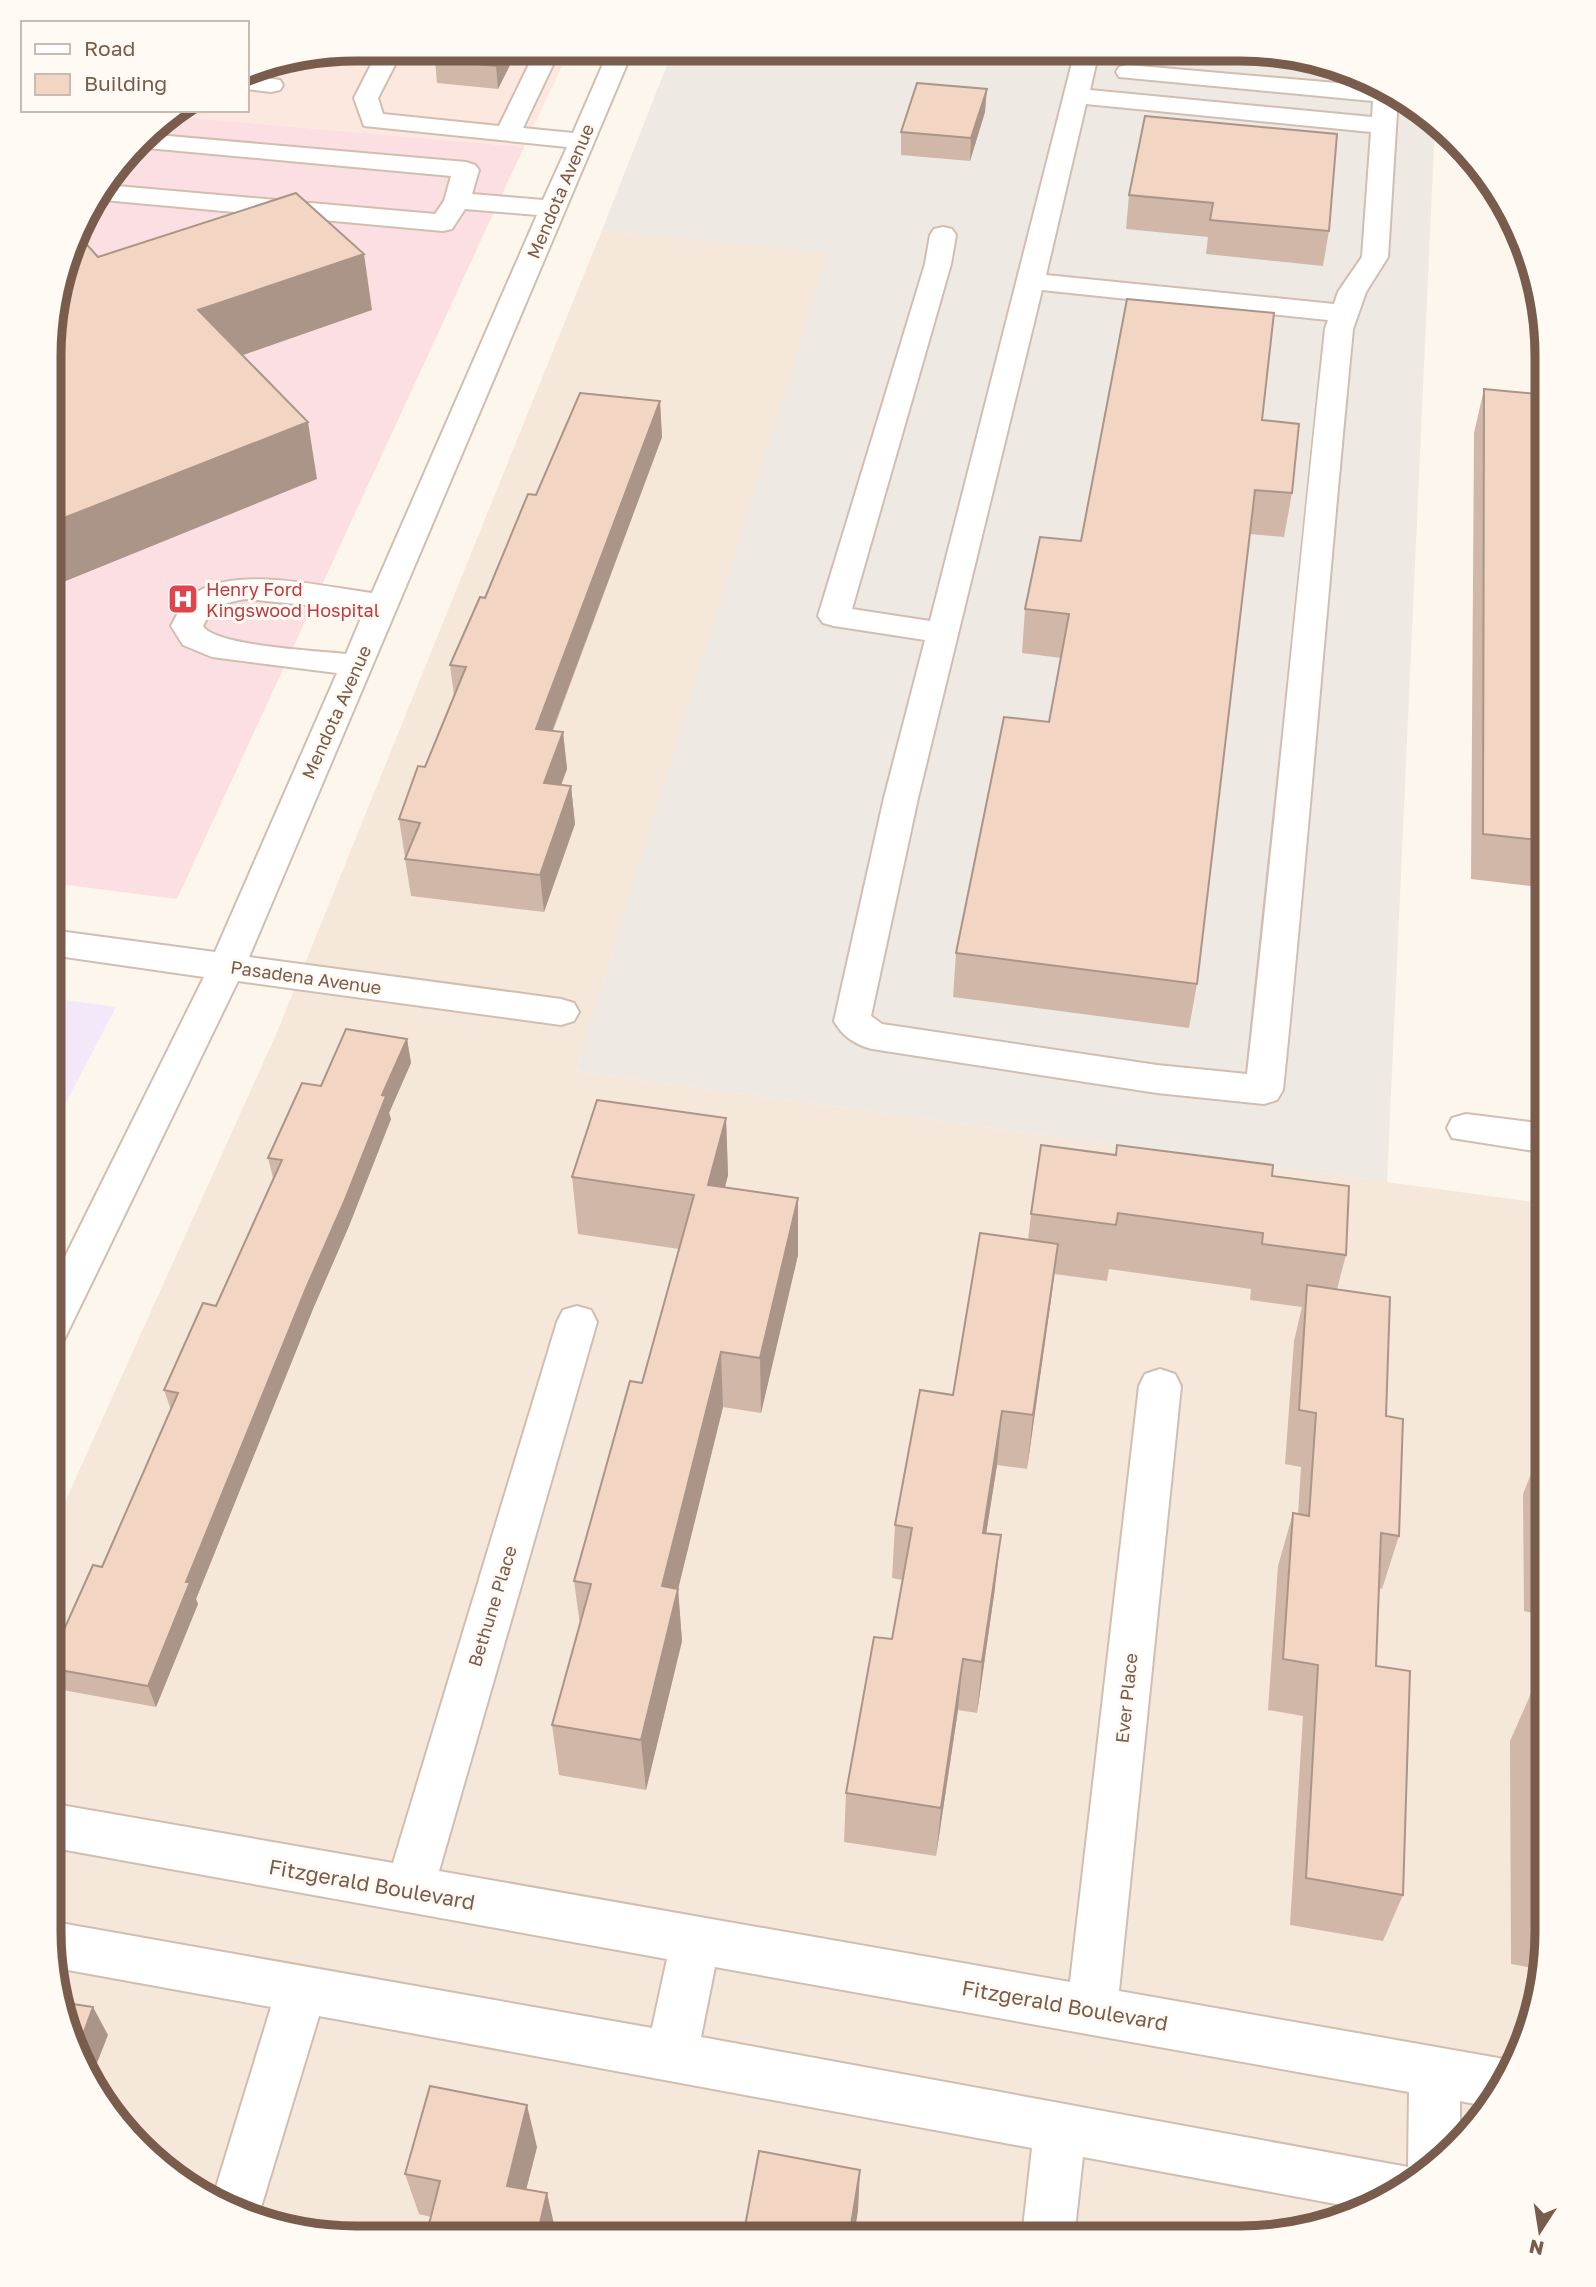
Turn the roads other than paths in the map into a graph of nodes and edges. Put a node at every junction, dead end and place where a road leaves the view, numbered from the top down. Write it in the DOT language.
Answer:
graph roads {
  1 [pos="385,61"];
  2 [pos="543,61"];
  3 [pos="616,61"];
  4 [pos="1085,61"];
  5 [pos="1128,72"];
  6 [pos="1374,94"];
  7 [pos="1076,96"];
  8 [pos="1386,100"];
  9 [pos="1384,126"];
  10 [pos="508,134"];
  11 [pos="581,141"];
  12 [pos="154,142"];
  13 [pos="110,193"];
  14 [pos="457,201"];
  15 [pos="278,208"];
  16 [pos="553,209"];
  17 [pos="251,232"];
  18 [pos="943,235"];
  19 [pos="1029,281"];
  20 [pos="1345,313"];
  21 [pos="384,604"];
  22 [pos="944,633"];
  23 [pos="356,665"];
  24 [pos="61,944"];
  25 [pos="227,967"];
  26 [pos="561,1012"];
  27 [pos="1466,1128"];
  28 [pos="1535,1137"];
  29 [pos="61,1306"];
  30 [pos="577,1322"];
  31 [pos="1160,1385"];
  32 [pos="61,1827"];
  33 [pos="409,1891"];
  34 [pos="695,1942"];
  35 [pos="62,1945"];
  36 [pos="301,1990"];
  37 [pos="1092,2010"];
  38 [pos="672,2055"];
  39 [pos="1434,2072"];
  40 [pos="1493,2082"];
  41 [pos="1060,2128"];
  42 [pos="1434,2153"];
  43 [pos="1385,2187"];
  44 [pos="239,2201"];
  45 [pos="1049,2226"];
  1 -- 10 [label="street"];
  2 -- 10 [label="street"];
  3 -- 11 [label="street, Mendota Avenue"];
  4 -- 7 [label="street"];
  5 -- 6 [label="street"];
  7 -- 9 [label="street"];
  7 -- 19 [label="street"];
  8 -- 9 [label="street"];
  9 -- 20 [label="street"];
  10 -- 11 [label="street"];
  11 -- 16 [label="street, Mendota Avenue"];
  12 -- 14 [label="street"];
  13 -- 15 [label="street"];
  14 -- 15 [label="street"];
  14 -- 16 [label="street"];
  15 -- 17 [label="street"];
  16 -- 21 [label="street, Mendota Avenue"];
  18 -- 22 [label="street"];
  19 -- 20 [label="street"];
  19 -- 22 [label="street"];
  20 -- 22 [label="street"];
  21 -- 23 [label="street, Mendota Avenue"];
  21 -- 23 [label="street"];
  23 -- 25 [label="street, Mendota Avenue"];
  24 -- 25 [label="street, Pasadena Avenue"];
  25 -- 26 [label="street, Pasadena Avenue"];
  25 -- 29 [label="street, Mendota Avenue"];
  27 -- 28 [label="street"];
  30 -- 33 [label="street, Bethune Place"];
  31 -- 37 [label="street, Ever Place"];
  32 -- 33 [label="street, Fitzgerald Boulevard"];
  33 -- 34 [label="street, Fitzgerald Boulevard"];
  34 -- 37 [label="street, Fitzgerald Boulevard"];
  34 -- 38 [label="street"];
  35 -- 36 [label="street"];
  36 -- 38 [label="street"];
  36 -- 44 [label="street"];
  37 -- 39 [label="street, Fitzgerald Boulevard"];
  38 -- 41 [label="street"];
  39 -- 40 [label="street, Fitzgerald Boulevard"];
  39 -- 42 [label="street"];
  41 -- 43 [label="street"];
  41 -- 45 [label="street"];
}
